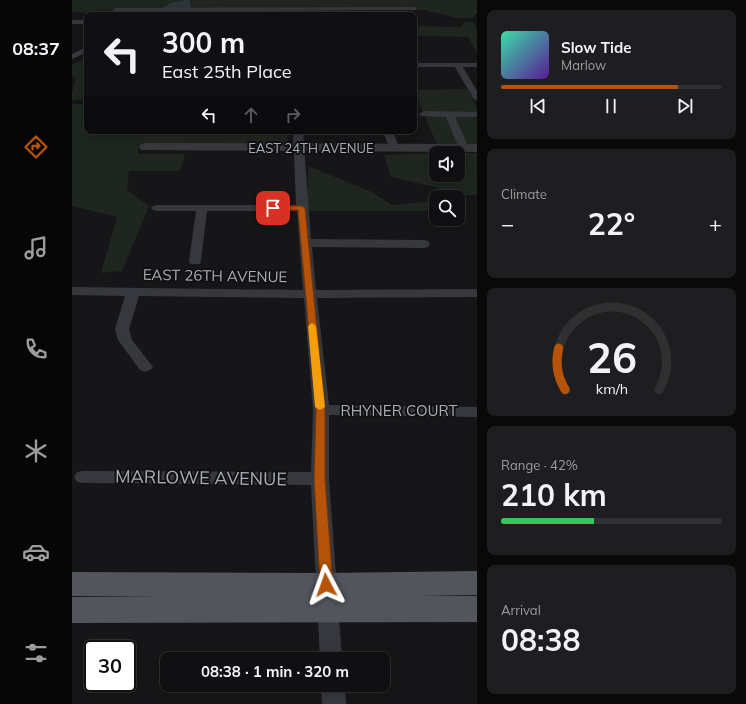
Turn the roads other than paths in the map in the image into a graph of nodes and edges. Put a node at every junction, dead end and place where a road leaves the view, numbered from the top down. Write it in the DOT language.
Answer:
graph roads {
  1 [pos="414,9"];
  2 [pos="113,12"];
  3 [pos="293,12"];
  4 [pos="72,22"];
  5 [pos="84,22"];
  6 [pos="72,46"];
  7 [pos="84,46"];
  8 [pos="84,51"];
  9 [pos="72,57"];
  10 [pos="417,65"];
  11 [pos="458,65"];
  12 [pos="477,65"];
  13 [pos="477,98"];
  14 [pos="424,114"];
  15 [pos="449,114"];
  16 [pos="474,114"];
  17 [pos="298,134"];
  18 [pos="389,134"];
  19 [pos="463,146"];
  20 [pos="145,147"];
  21 [pos="299,148"];
  22 [pos="394,148"];
  23 [pos="429,148"];
  24 [pos="465,148"];
  25 [pos="477,148"];
  26 [pos="157,208"];
  27 [pos="202,208"];
  28 [pos="302,208"];
  29 [pos="305,243"];
  30 [pos="424,244"];
  31 [pos="195,261"];
  32 [pos="72,291"];
  33 [pos="132,292"];
  34 [pos="477,293"];
  35 [pos="309,294"];
  36 [pos="145,367"];
  37 [pos="320,410"];
  38 [pos="477,412"];
  39 [pos="83,477"];
  40 [pos="320,479"];
  41 [pos="477,583"];
  42 [pos="72,584"];
  43 [pos="327,597"];
  44 [pos="477,609"];
  45 [pos="72,610"];
  46 [pos="331,652"];
  47 [pos="333,692"];
  48 [pos="334,704"];
  1 -- 3 [label="street"];
  2 -- 3 [label="street"];
  4 -- 5 [label="street"];
  6 -- 7 [label="street"];
  8 -- 9 [label="street"];
  10 -- 11 [label="street"];
  11 -- 12 [label="street"];
  11 -- 13 [label="street"];
  14 -- 15 [label="street"];
  15 -- 16 [label="street"];
  15 -- 19 [label="street"];
  17 -- 21 [label="street"];
  18 -- 22 [label="street"];
  20 -- 21 [label="street, EAST 24TH AVENUE"];
  21 -- 22 [label="street, EAST 24TH AVENUE"];
  21 -- 28 [label="street"];
  22 -- 23 [label="street, EAST 24TH AVENUE"];
  24 -- 25 [label="street, EAST 24TH AVENUE"];
  26 -- 27 [label="street"];
  27 -- 28 [label="street"];
  27 -- 31 [label="street"];
  28 -- 29 [label="street"];
  29 -- 30 [label="street"];
  29 -- 35 [label="street"];
  32 -- 33 [label="street, EAST 26TH AVENUE"];
  33 -- 35 [label="street, EAST 26TH AVENUE"];
  33 -- 36 [label="street"];
  34 -- 35 [label="street, EAST 26TH AVENUE"];
  35 -- 37 [label="street"];
  37 -- 38 [label="street, RHYNER COURT"];
  37 -- 40 [label="street"];
  39 -- 40 [label="street, MARLOWE AVENUE"];
  40 -- 43 [label="street"];
  41 -- 43 [label="main road"];
  42 -- 43 [label="main road"];
  43 -- 44 [label="main road"];
  43 -- 45 [label="main road"];
  43 -- 46 [label="street"];
  47 -- 48 [label="street"];
}
